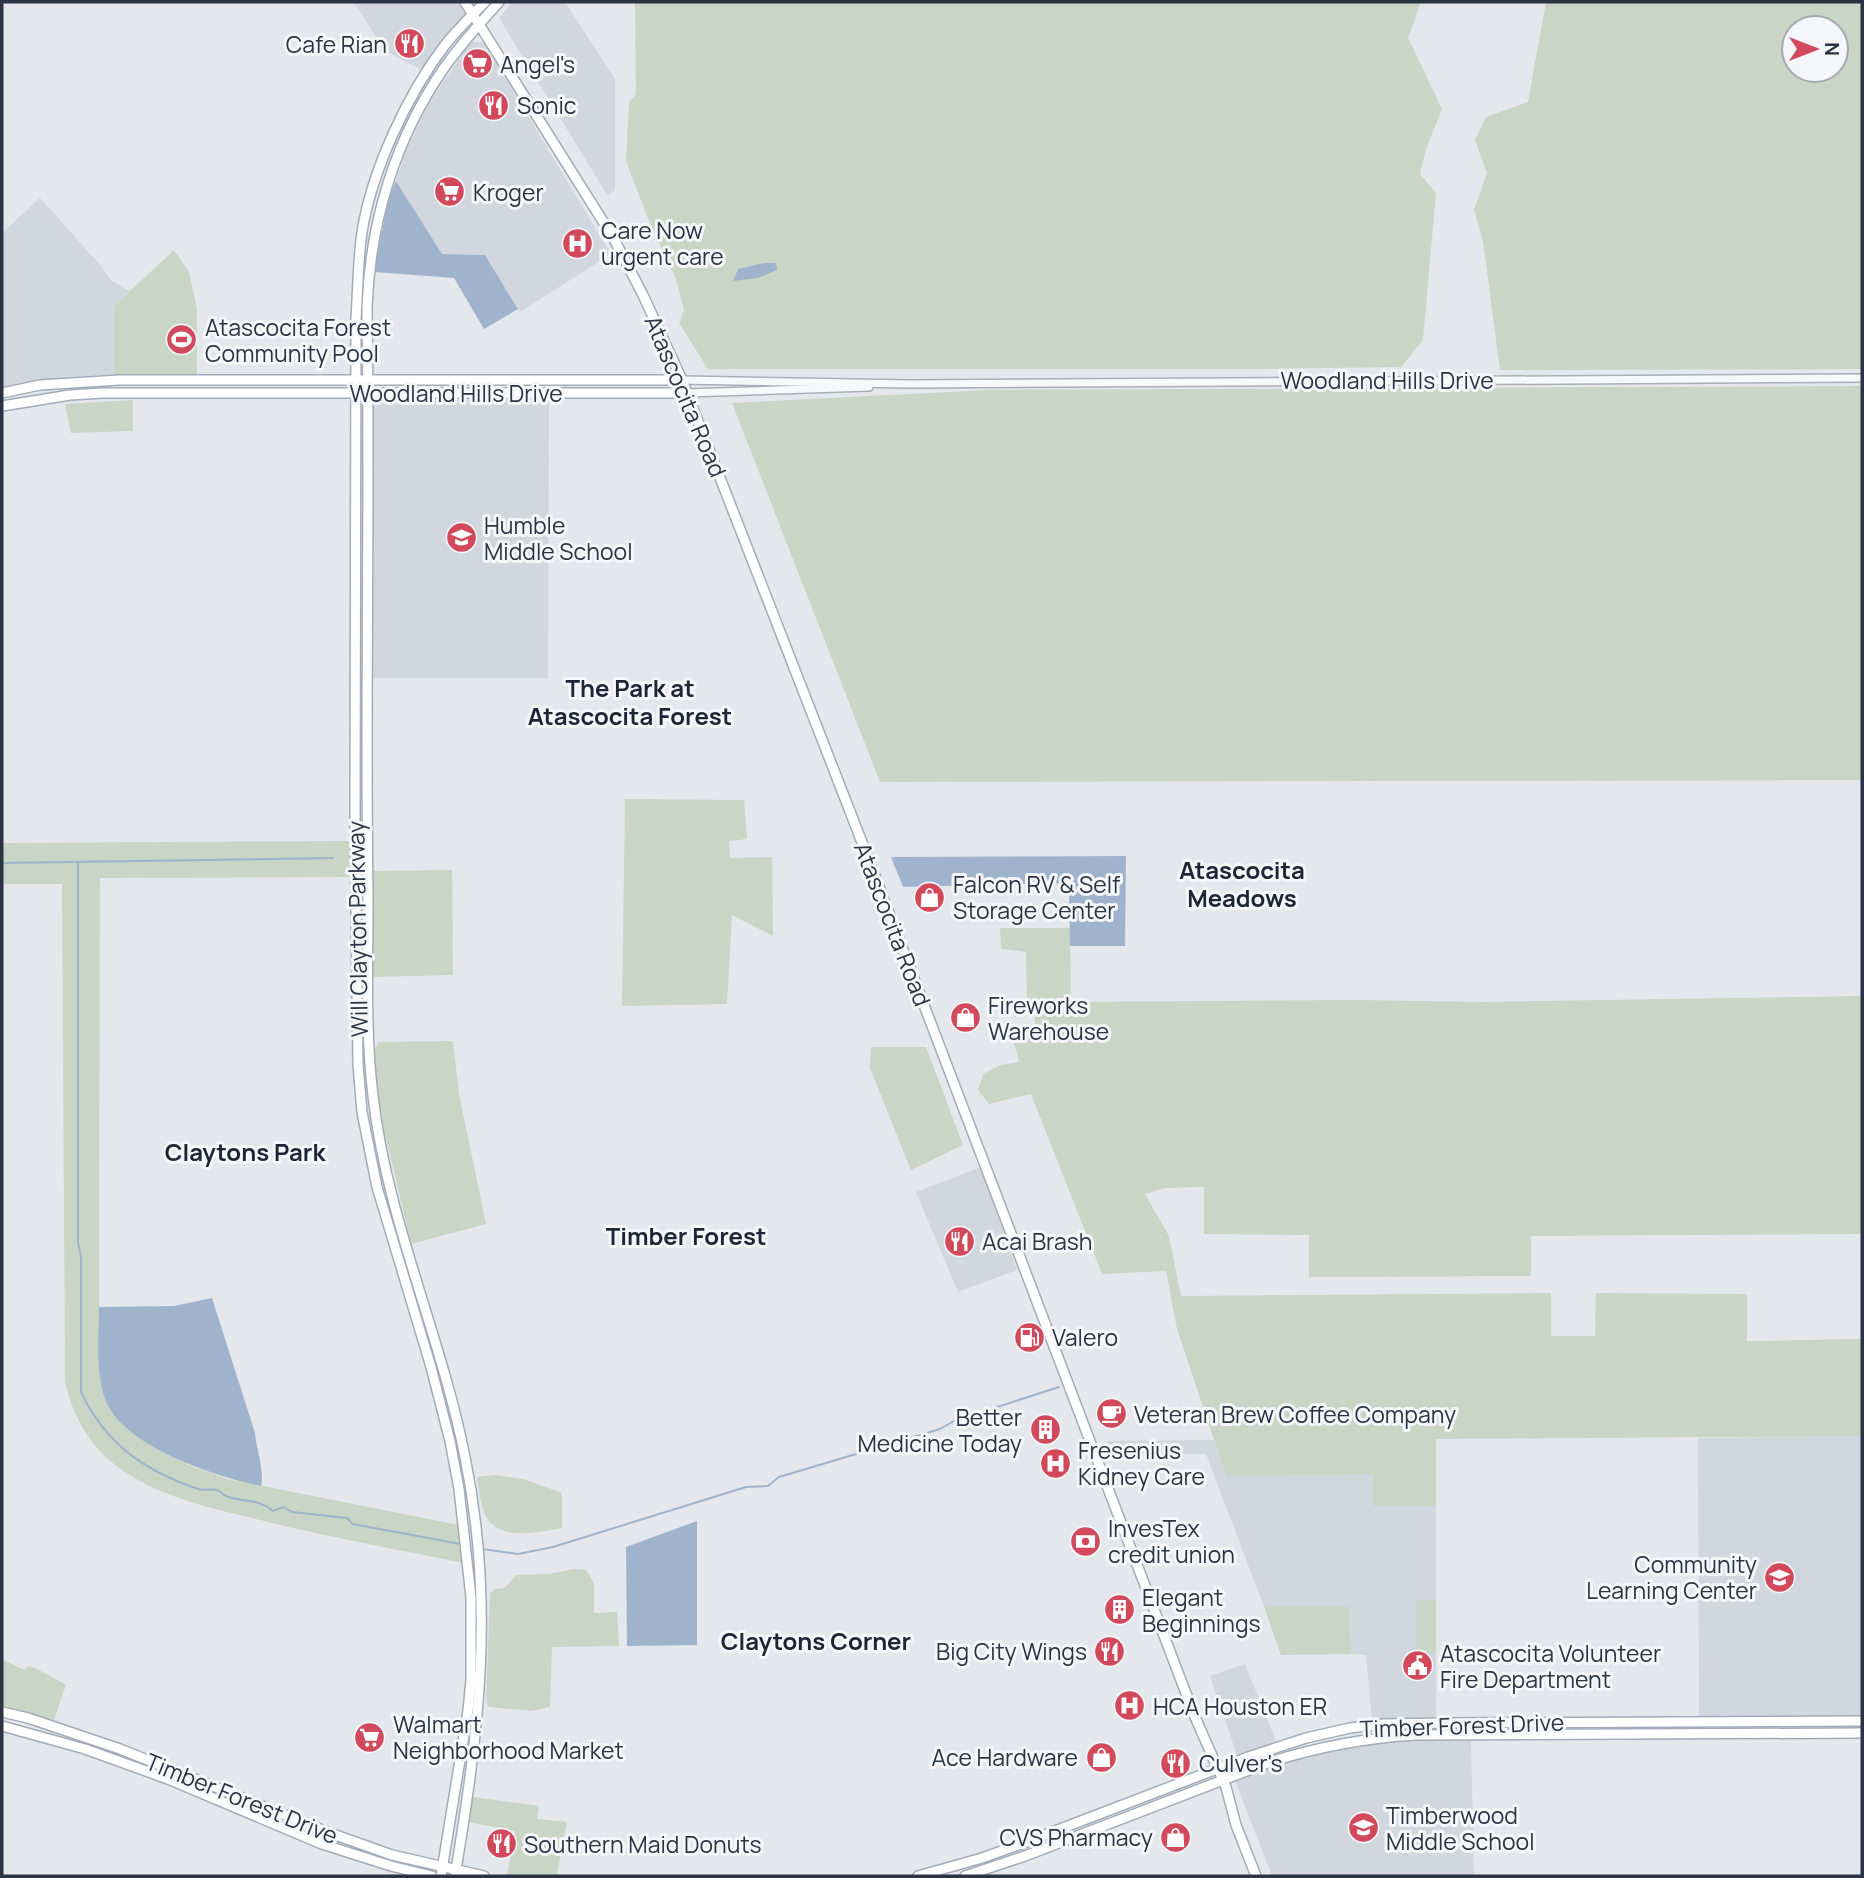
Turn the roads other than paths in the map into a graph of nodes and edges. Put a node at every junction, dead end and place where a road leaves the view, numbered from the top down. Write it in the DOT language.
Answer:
graph roads {
  1 [pos="465,2"];
  2 [pos="485,2"];
  3 [pos="499,2"];
  4 [pos="472,15"];
  5 [pos="479,25"];
  6 [pos="1862,378"];
  7 [pos="355,380"];
  8 [pos="368,380"];
  9 [pos="484,380"];
  10 [pos="682,380"];
  11 [pos="911,384"];
  12 [pos="355,392"];
  13 [pos="2,393"];
  14 [pos="368,393"];
  15 [pos="482,393"];
  16 [pos="687,393"];
  17 [pos="2,406"];
  18 [pos="367,605"];
  19 [pos="355,606"];
  20 [pos="356,709"];
  21 [pos="367,709"];
  22 [pos="357,942"];
  23 [pos="367,942"];
  24 [pos="377,1125"];
  25 [pos="365,1128"];
  26 [pos="394,1226"];
  27 [pos="448,1385"];
  28 [pos="437,1388"];
  29 [pos="471,1600"];
  30 [pos="482,1600"];
  31 [pos="2,1712"];
  32 [pos="1706,1721"];
  33 [pos="1862,1721"];
  34 [pos="2,1726"];
  35 [pos="1862,1733"];
  36 [pos="1706,1734"];
  37 [pos="1219,1769"];
  38 [pos="1223,1780"];
  39 [pos="982,1858"];
  40 [pos="986,1870"];
  41 [pos="442,1872"];
  42 [pos="456,1873"];
  43 [pos="432,1876"];
  44 [pos="484,1876"];
  45 [pos="918,1876"];
  46 [pos="965,1876"];
  47 [pos="1256,1876"];
  1 -- 4 [label="main road, Atascocita Road"];
  2 -- 4 [label="main road, Will Clayton Parkway"];
  3 -- 5 [label="main road, Will Clayton Parkway"];
  4 -- 5 [label="main road, Atascocita Road"];
  4 -- 7 [label="main road, Will Clayton Parkway"];
  5 -- 8 [label="main road, Will Clayton Parkway"];
  5 -- 10 [label="main road, Atascocita Road"];
  6 -- 11 [label="street, Woodland Hills Drive"];
  7 -- 8 [label="main road, Woodland Hills Drive"];
  7 -- 12 [label="main road, Will Clayton Parkway"];
  7 -- 13 [label="main road, Woodland Hills Drive"];
  8 -- 9 [label="main road, Woodland Hills Drive"];
  8 -- 14 [label="main road, Will Clayton Parkway"];
  9 -- 10 [label="main road, Woodland Hills Drive"];
  9 -- 15 [label="main road"];
  10 -- 11 [label="street, Woodland Hills Drive"];
  10 -- 16 [label="main road, Atascocita Road"];
  11 -- 16 [label="street, Woodland Hills Drive"];
  12 -- 14 [label="main road, Woodland Hills Drive"];
  12 -- 17 [label="main road, Woodland Hills Drive"];
  12 -- 19 [label="main road, Will Clayton Parkway"];
  14 -- 15 [label="main road, Woodland Hills Drive"];
  14 -- 18 [label="main road, Will Clayton Parkway"];
  15 -- 16 [label="main road, Woodland Hills Drive"];
  16 -- 37 [label="main road, Atascocita Road"];
  18 -- 19 [label="main road"];
  18 -- 21 [label="main road, Will Clayton Parkway"];
  19 -- 20 [label="main road, Will Clayton Parkway"];
  20 -- 21 [label="main road"];
  20 -- 22 [label="main road, Will Clayton Parkway"];
  21 -- 23 [label="main road, Will Clayton Parkway"];
  22 -- 23 [label="main road"];
  22 -- 25 [label="main road, Will Clayton Parkway"];
  23 -- 24 [label="main road, Will Clayton Parkway"];
  24 -- 25 [label="main road"];
  24 -- 26 [label="main road, Will Clayton Parkway"];
  25 -- 26 [label="main road, Will Clayton Parkway"];
  26 -- 27 [label="main road, Will Clayton Parkway"];
  26 -- 28 [label="main road, Will Clayton Parkway"];
  27 -- 28 [label="main road"];
  27 -- 30 [label="main road, Will Clayton Parkway"];
  28 -- 29 [label="main road, Will Clayton Parkway"];
  29 -- 30 [label="main road"];
  29 -- 41 [label="main road, Will Clayton Parkway"];
  30 -- 42 [label="main road, Will Clayton Parkway"];
  31 -- 41 [label="main road, Timber Forest Drive"];
  32 -- 33 [label="main road, Timber Forest Drive"];
  32 -- 36 [label="main road"];
  32 -- 37 [label="main road, Timber Forest Drive"];
  34 -- 43 [label="main road, Timber Forest Drive"];
  35 -- 36 [label="main road, Timber Forest Drive"];
  36 -- 38 [label="main road, Timber Forest Drive"];
  37 -- 38 [label="main road, Atascocita Road"];
  37 -- 39 [label="main road, Timber Forest Drive"];
  38 -- 40 [label="main road, Timber Forest Drive"];
  38 -- 47 [label="main road, Atascocita Road"];
  39 -- 40 [label="main road"];
  39 -- 45 [label="main road, Timber Forest Drive"];
  40 -- 46 [label="main road, Timber Forest Drive"];
  41 -- 42 [label="main road, Timber Forest Drive"];
  42 -- 44 [label="main road, Timber Forest Drive"];
}
